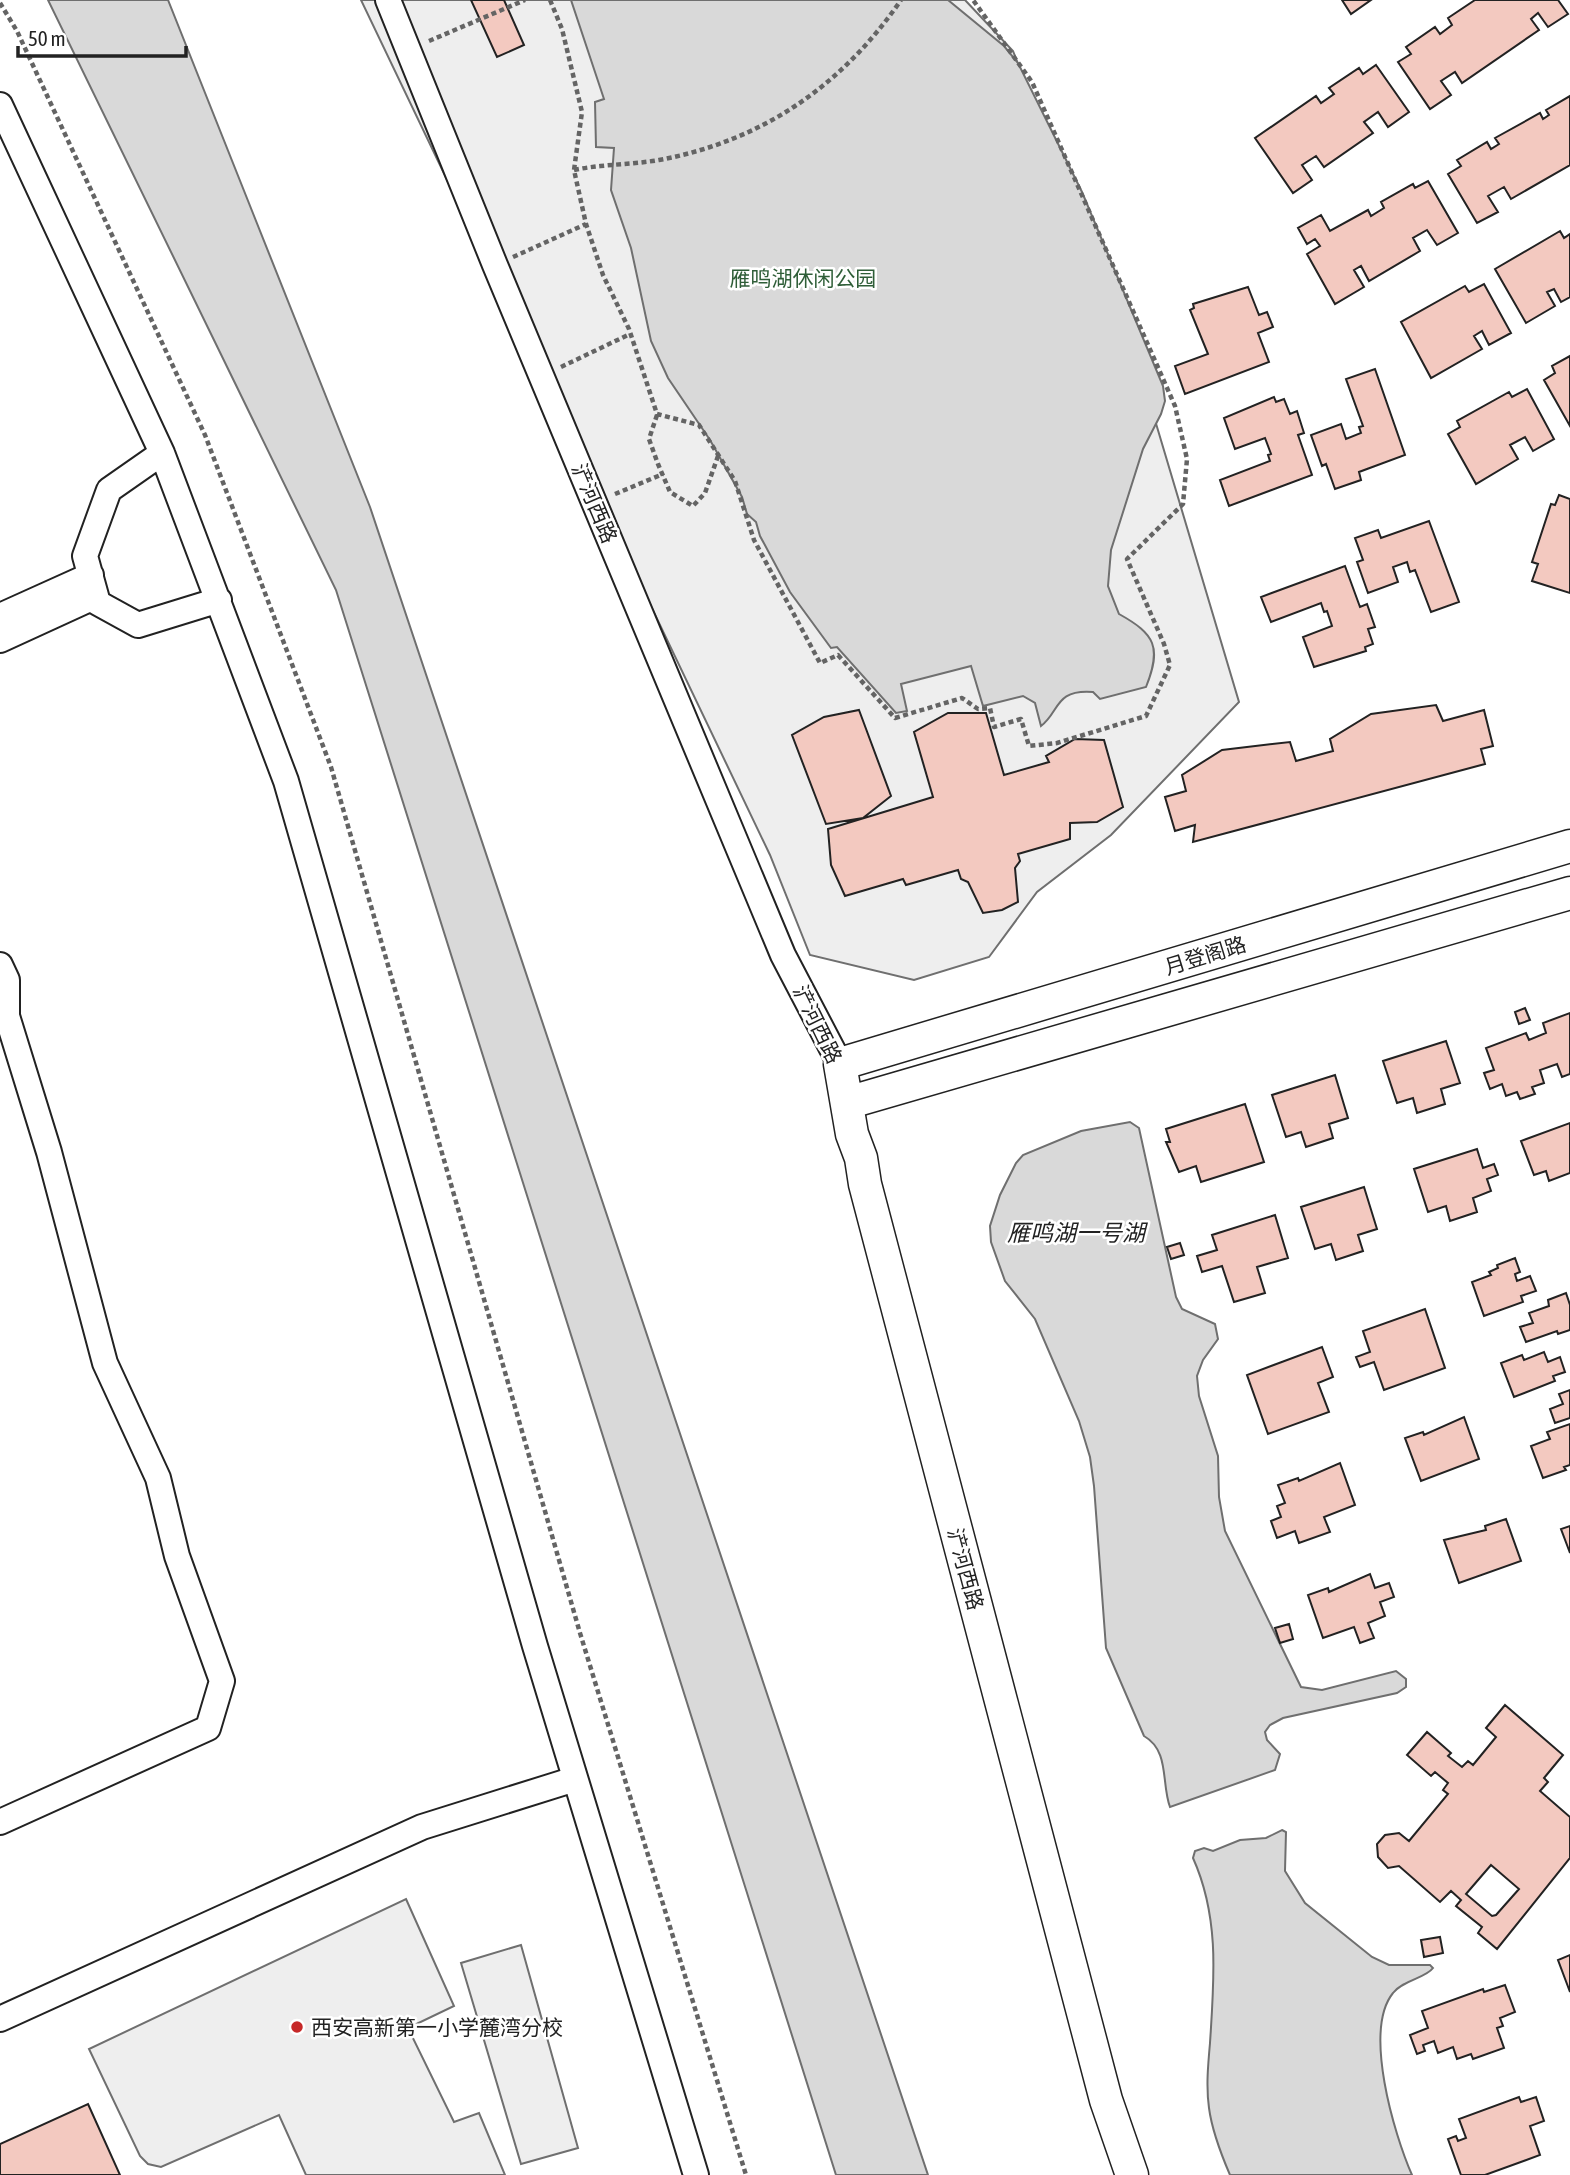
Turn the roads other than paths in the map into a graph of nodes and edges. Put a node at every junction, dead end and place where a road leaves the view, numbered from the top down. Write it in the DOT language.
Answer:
graph roads {
  1 [pos="388,0"];
  2 [pos="0,105"];
  3 [pos="162,453"];
  4 [pos="94,586"];
  5 [pos="219,600"];
  6 [pos="0,616"];
  7 [pos="0,640"];
  8 [pos="1570,846"];
  9 [pos="1570,892"];
  10 [pos="0,965"];
  11 [pos="840,1064"];
  12 [pos="847,1102"];
  13 [pos="575,1779"];
  14 [pos="0,1822"];
  15 [pos="0,2019"];
  16 [pos="696,2175"];
  17 [pos="1132,2175"];
  1 -- 11 [label="street, 浐河西路"];
  2 -- 3 [label="street"];
  3 -- 4 [label="street"];
  3 -- 5 [label="street"];
  4 -- 5 [label="street"];
  4 -- 6 [label="street"];
  4 -- 7 [label="street"];
  5 -- 13 [label="street"];
  8 -- 11 [label="main road, 月登阁路"];
  9 -- 12 [label="main road, 月登阁路"];
  10 -- 14 [label="street"];
  11 -- 12 [label="main road, 浐河西路"];
  12 -- 17 [label="main road, 浐河西路"];
  13 -- 15 [label="street"];
  13 -- 16 [label="street"];
}
